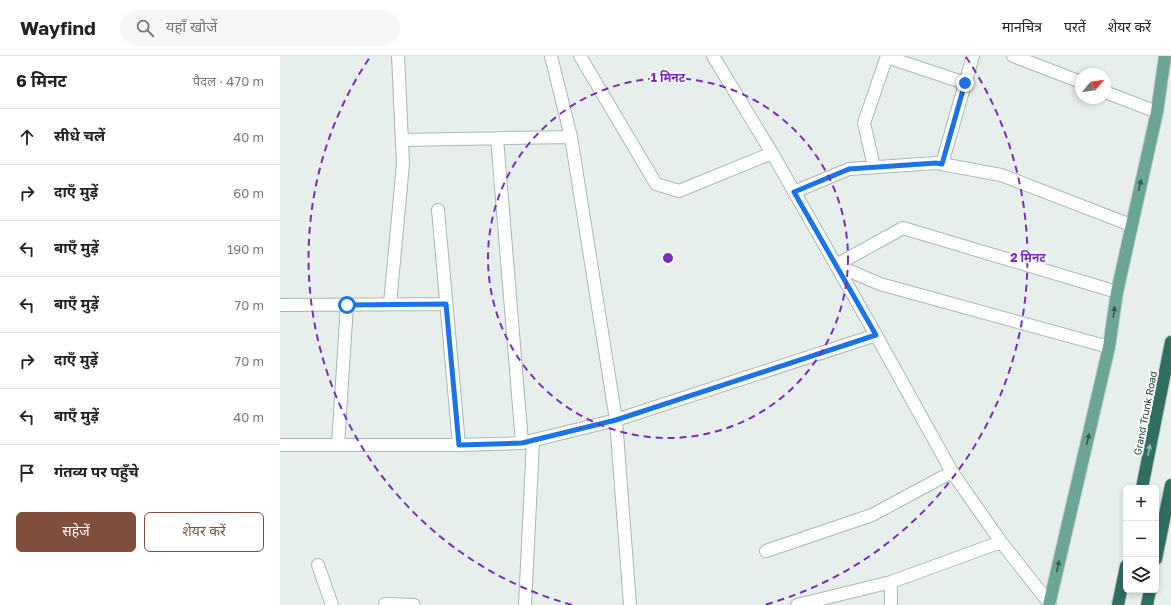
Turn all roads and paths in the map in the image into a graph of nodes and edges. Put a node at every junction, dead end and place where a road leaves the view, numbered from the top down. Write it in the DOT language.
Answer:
graph roads {
  1 [pos="398,56"];
  2 [pos="551,56"];
  3 [pos="580,56"];
  4 [pos="714,56"];
  5 [pos="887,56"];
  6 [pos="973,56"];
  7 [pos="1013,56"];
  8 [pos="1165,56"];
  9 [pos="1075,80"];
  10 [pos="965,83"];
  11 [pos="1111,94"];
  12 [pos="1157,112"];
  13 [pos="571,136"];
  14 [pos="497,138"];
  15 [pos="402,140"];
  16 [pos="772,153"];
  17 [pos="942,164"];
  18 [pos="874,167"];
  19 [pos="794,192"];
  20 [pos="438,210"];
  21 [pos="1131,225"];
  22 [pos="836,265"];
  23 [pos="1117,292"];
  24 [pos="390,304"];
  25 [pos="446,304"];
  26 [pos="280,305"];
  27 [pos="347,305"];
  28 [pos="876,335"];
  29 [pos="1171,342"];
  30 [pos="1109,347"];
  31 [pos="616,420"];
  32 [pos="528,442"];
  33 [pos="280,445"];
  34 [pos="338,445"];
  35 [pos="459,445"];
  36 [pos="952,472"];
  37 [pos="1143,485"];
  38 [pos="1171,485"];
  39 [pos="1001,542"];
  40 [pos="766,551"];
  41 [pos="1156,557"];
  42 [pos="318,564"];
  43 [pos="1123,581"];
  44 [pos="891,582"];
  45 [pos="1149,593"];
  46 [pos="385,604"];
  47 [pos="1050,604"];
  48 [pos="332,605"];
  49 [pos="414,605"];
  50 [pos="525,605"];
  51 [pos="630,605"];
  52 [pos="797,605"];
  53 [pos="891,605"];
  54 [pos="1118,605"];
  55 [pos="1147,605"];
  1 -- 15 [label="street"];
  2 -- 13 [label="street"];
  3 -- 16 [label="street"];
  4 -- 16 [label="street"];
  5 -- 10 [label="street"];
  5 -- 18 [label="street"];
  6 -- 10 [label="street"];
  7 -- 9 [label="street"];
  8 -- 12 [label="main road"];
  10 -- 17 [label="street"];
  11 -- 12 [label="street"];
  21 -- 12 [label="main road, one-way"];
  13 -- 14 [label="street"];
  13 -- 31 [label="street"];
  14 -- 15 [label="street"];
  14 -- 32 [label="street"];
  15 -- 24 [label="street"];
  16 -- 19 [label="street"];
  17 -- 18 [label="street"];
  17 -- 21 [label="street"];
  18 -- 19 [label="street"];
  19 -- 22 [label="street"];
  20 -- 25 [label="street"];
  21 -- 23 [label="main road"];
  22 -- 23 [label="street"];
  22 -- 28 [label="street"];
  22 -- 30 [label="street"];
  30 -- 23 [label="main road, one-way"];
  24 -- 25 [label="street"];
  24 -- 27 [label="street"];
  25 -- 35 [label="street"];
  26 -- 27 [label="street"];
  27 -- 34 [label="street"];
  28 -- 31 [label="street"];
  28 -- 36 [label="street"];
  37 -- 29 [label="highway, Grand Trunk Road, one-way"];
  47 -- 30 [label="main road, one-way"];
  31 -- 32 [label="street"];
  31 -- 51 [label="street"];
  32 -- 35 [label="street"];
  32 -- 50 [label="street"];
  33 -- 34 [label="street"];
  34 -- 35 [label="street"];
  36 -- 39 [label="street"];
  36 -- 40 [label="street"];
  38 -- 41 [label="highway"];
  39 -- 44 [label="street"];
  39 -- 47 [label="street"];
  42 -- 48 [label="street"];
  43 -- 54 [label="highway"];
  44 -- 52 [label="street"];
  44 -- 53 [label="street"];
  45 -- 55 [label="highway"];
  46 -- 49 [label="street"];
}
